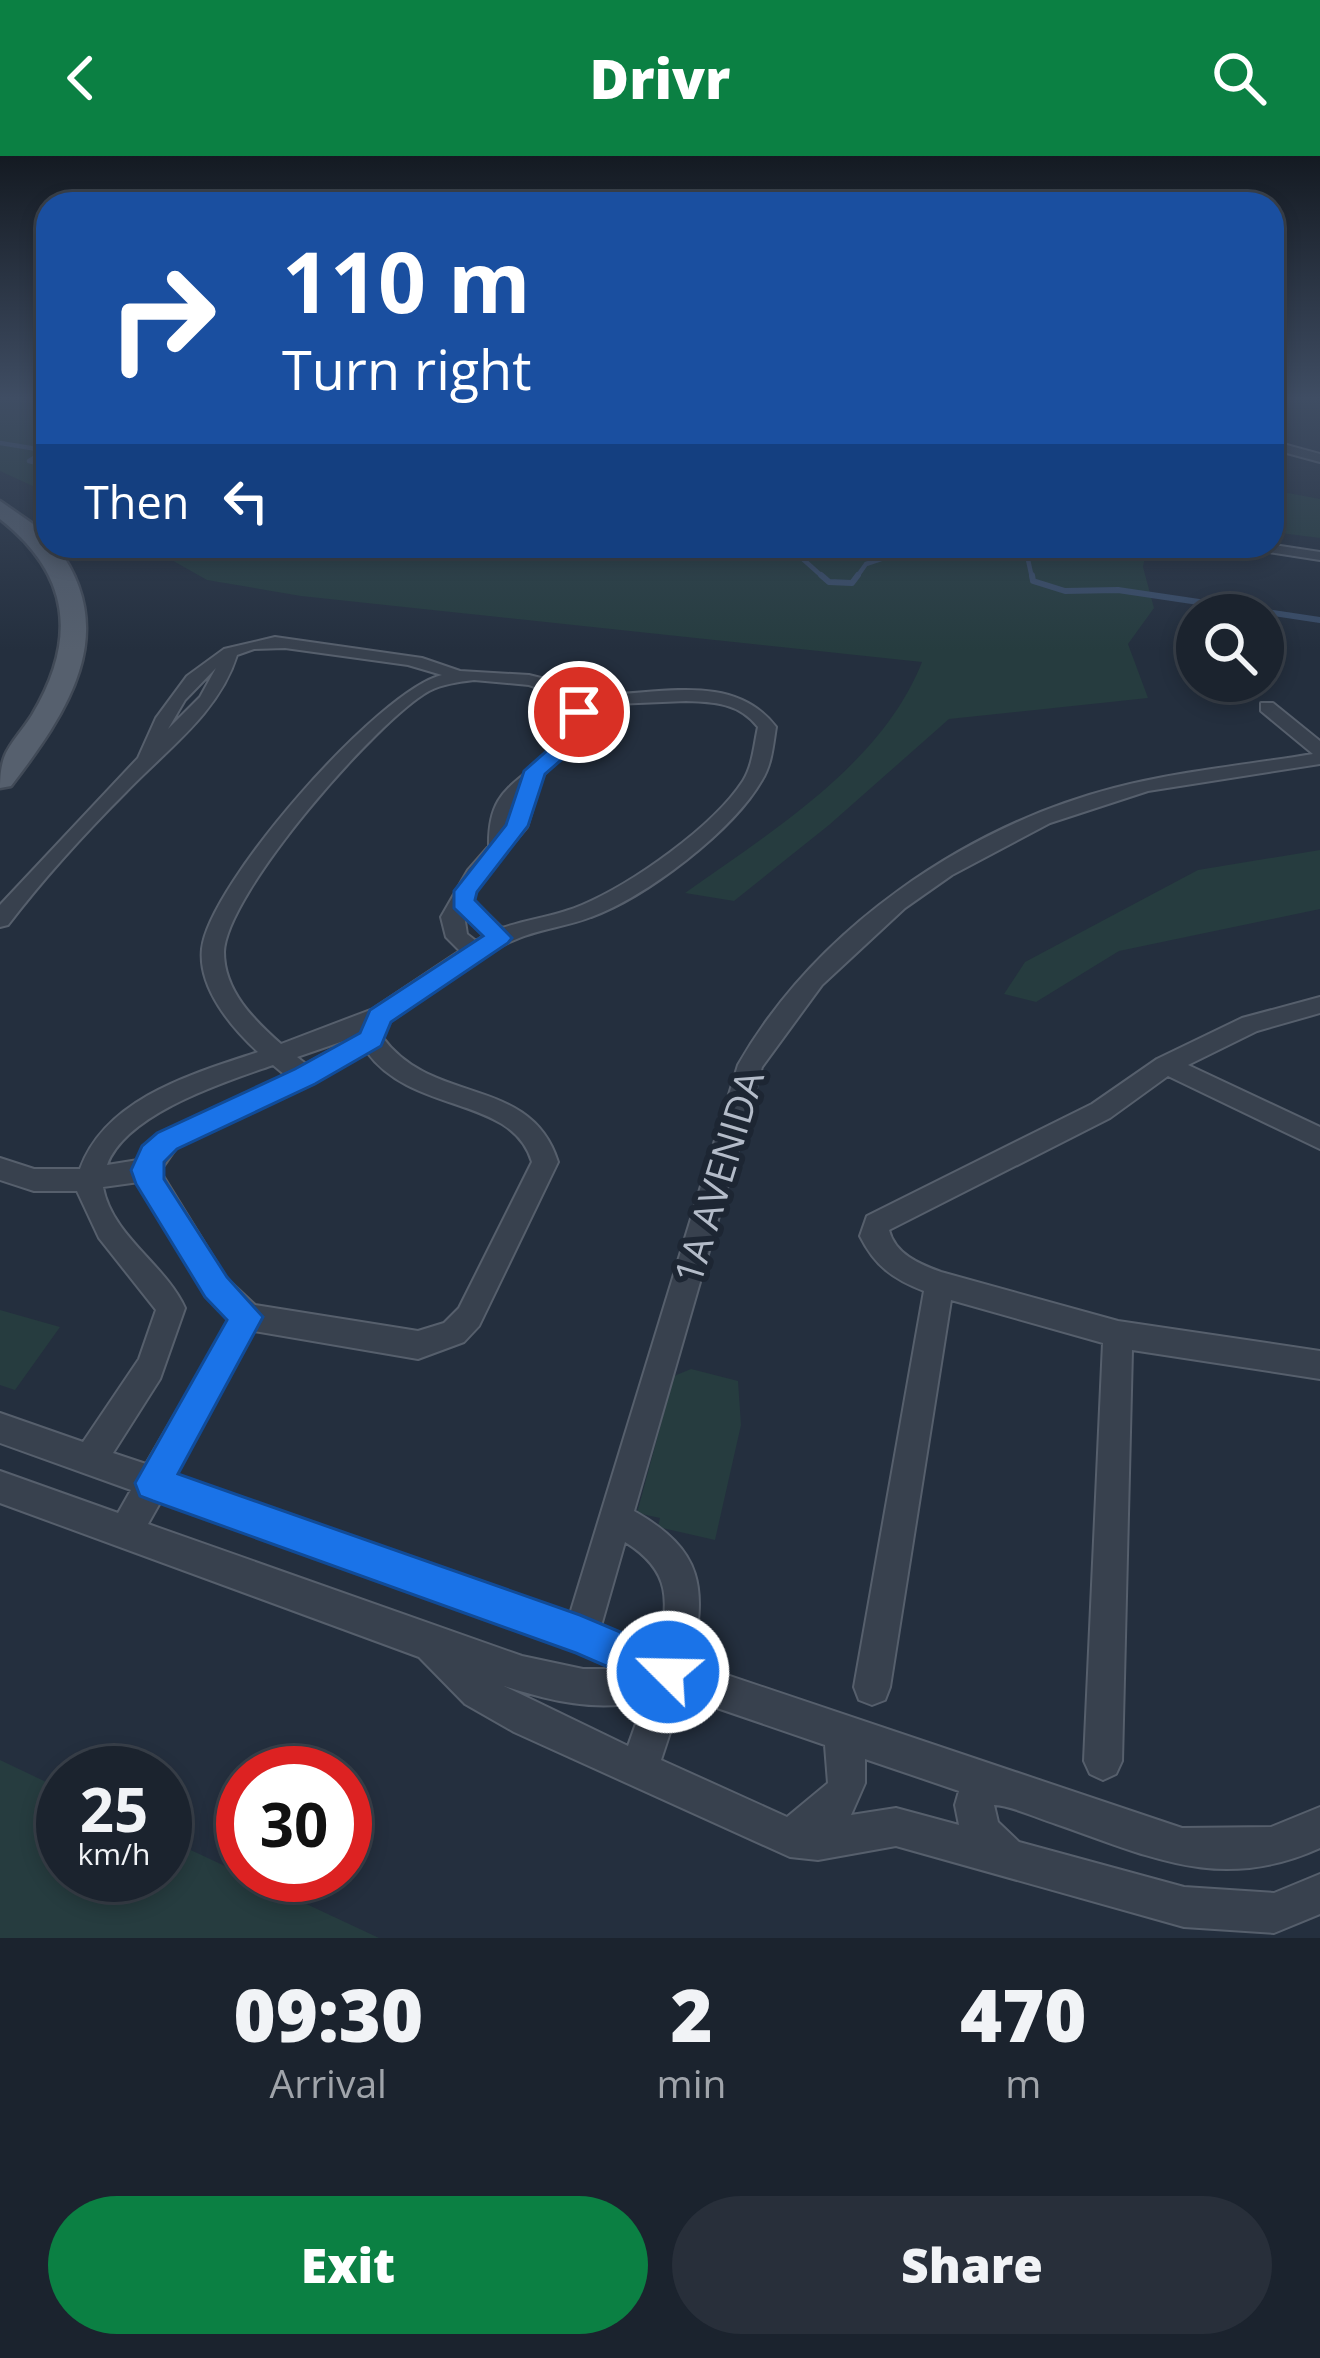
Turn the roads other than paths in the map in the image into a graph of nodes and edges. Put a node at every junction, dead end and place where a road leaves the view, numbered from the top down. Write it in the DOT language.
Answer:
graph roads {
  1 [pos="0,508"];
  2 [pos="0,527"];
  3 [pos="36,537"];
  4 [pos="1284,551"];
  5 [pos="1320,556"];
  6 [pos="53,558"];
  7 [pos="408,663"];
  8 [pos="456,676"];
  9 [pos="421,689"];
  10 [pos="584,700"];
  11 [pos="1267,706"];
  12 [pos="0,742"];
  13 [pos="1320,754"];
  14 [pos="0,778"];
  15 [pos="463,902"];
  16 [pos="0,920"];
  17 [pos="500,938"];
  18 [pos="476,952"];
  19 [pos="1320,1005"];
  20 [pos="371,1026"];
  21 [pos="276,1056"];
  22 [pos="1166,1065"];
  23 [pos="305,1076"];
  24 [pos="1320,1139"];
  25 [pos="0,1169"];
  26 [pos="146,1170"];
  27 [pos="89,1177"];
  28 [pos="939,1284"];
  29 [pos="247,1317"];
  30 [pos="1118,1334"];
  31 [pos="1320,1365"];
  32 [pos="0,1428"];
  33 [pos="90,1460"];
  34 [pos="153,1483"];
  35 [pos="0,1486"];
  36 [pos="617,1520"];
  37 [pos="125,1532"];
  38 [pos="580,1635"];
  39 [pos="431,1644"];
  40 [pos="668,1672"];
  41 [pos="872,1687"];
  42 [pos="839,1730"];
  43 [pos="1102,1761"];
  44 [pos="638,1772"];
  45 [pos="993,1783"];
  46 [pos="1320,1826"];
  47 [pos="790,1838"];
  48 [pos="1016,1862"];
  49 [pos="1320,1894"];
  1 -- 3 [label="main road"];
  2 -- 12 [label="main road"];
  4 -- 5 [label="street"];
  6 -- 14 [label="main road"];
  7 -- 8 [label="street"];
  7 -- 9 [label="street"];
  7 -- 16 [label="street"];
  8 -- 9 [label="street"];
  8 -- 10 [label="street"];
  9 -- 21 [label="street"];
  10 -- 15 [label="street"];
  10 -- 17 [label="street"];
  11 -- 13 [label="street"];
  13 -- 36 [label="street, 1A AVENIDA"];
  15 -- 17 [label="street"];
  15 -- 18 [label="street"];
  17 -- 18 [label="street"];
  18 -- 20 [label="street"];
  19 -- 22 [label="street"];
  20 -- 21 [label="street"];
  20 -- 23 [label="street"];
  20 -- 29 [label="street"];
  21 -- 23 [label="street"];
  21 -- 27 [label="street"];
  22 -- 24 [label="street"];
  22 -- 28 [label="street"];
  23 -- 26 [label="street"];
  25 -- 27 [label="street"];
  26 -- 27 [label="street"];
  26 -- 29 [label="street"];
  27 -- 33 [label="street"];
  28 -- 30 [label="street"];
  28 -- 41 [label="street"];
  29 -- 34 [label="street"];
  30 -- 31 [label="street"];
  30 -- 43 [label="street"];
  32 -- 33 [label="street"];
  33 -- 34 [label="street"];
  34 -- 37 [label="street"];
  34 -- 38 [label="street"];
  35 -- 37 [label="street"];
  36 -- 38 [label="street, 1A AVENIDA"];
  36 -- 40 [label="street"];
  37 -- 39 [label="street"];
  38 -- 40 [label="street"];
  39 -- 40 [label="street"];
  39 -- 44 [label="street"];
  40 -- 42 [label="street"];
  40 -- 44 [label="street"];
  42 -- 45 [label="street"];
  42 -- 47 [label="street"];
  44 -- 47 [label="street"];
  45 -- 46 [label="street"];
  45 -- 48 [label="street"];
  47 -- 48 [label="street"];
  48 -- 49 [label="street"];
}
